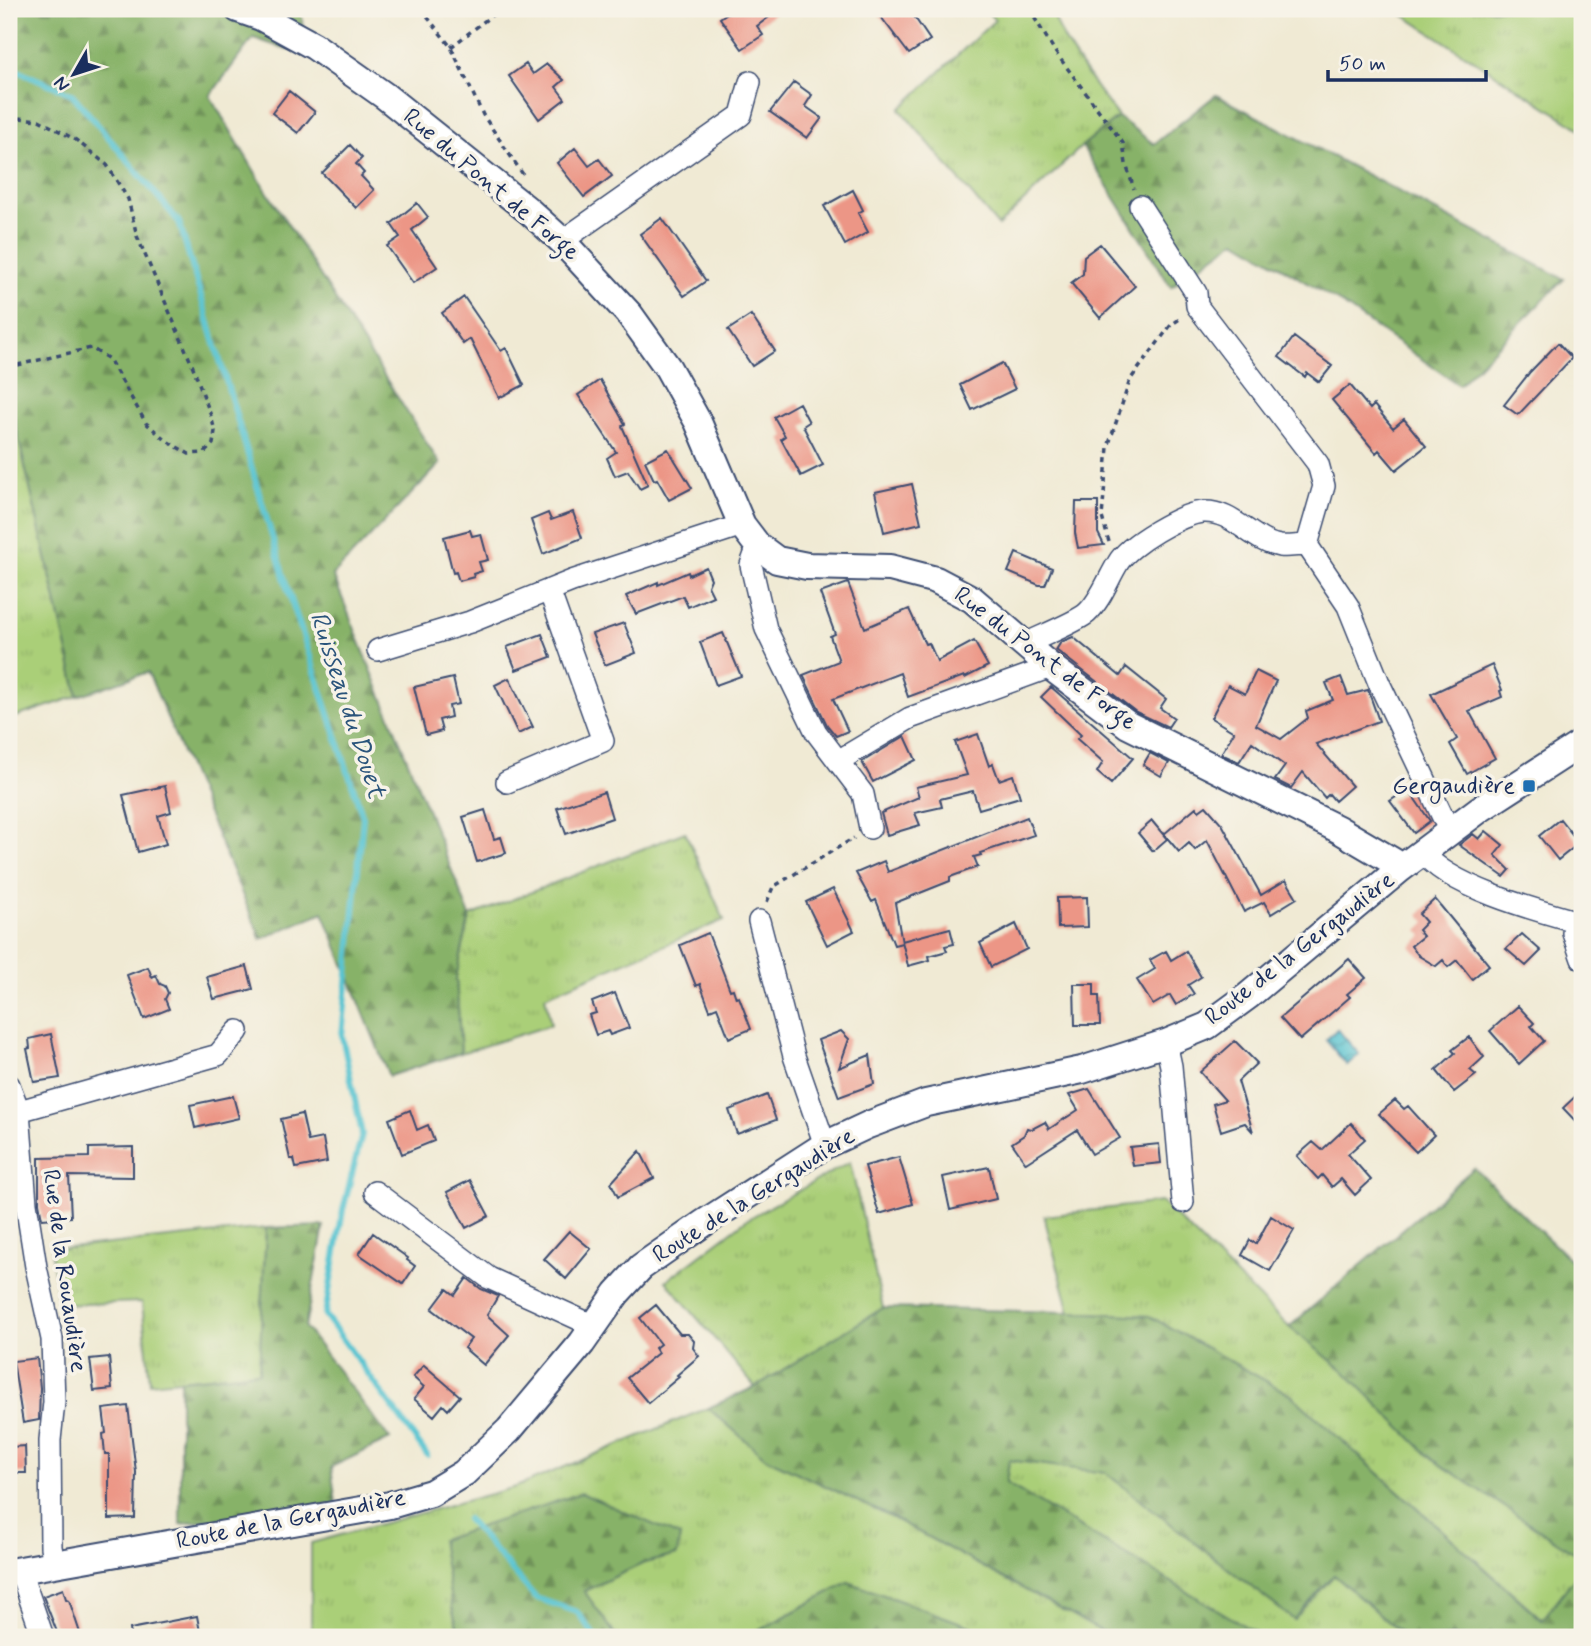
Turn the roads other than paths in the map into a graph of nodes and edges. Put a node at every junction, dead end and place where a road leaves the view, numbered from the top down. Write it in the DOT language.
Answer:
graph roads {
  1 [pos="238,9"];
  2 [pos="750,82"];
  3 [pos="1140,206"];
  4 [pos="562,241"];
  5 [pos="742,525"];
  6 [pos="1307,545"];
  7 [pos="758,546"];
  8 [pos="548,590"];
  9 [pos="1025,644"];
  10 [pos="378,650"];
  11 [pos="1051,667"];
  12 [pos="1582,743"];
  13 [pos="838,761"];
  14 [pos="508,782"];
  15 [pos="870,828"];
  16 [pos="1450,832"];
  17 [pos="1423,852"];
  18 [pos="1400,869"];
  19 [pos="760,921"];
  20 [pos="1579,922"];
  21 [pos="1582,959"];
  22 [pos="238,1031"];
  23 [pos="1166,1043"];
  24 [pos="9,1085"];
  25 [pos="19,1111"];
  26 [pos="825,1145"];
  27 [pos="374,1192"];
  28 [pos="1183,1202"];
  29 [pos="594,1326"];
  30 [pos="54,1563"];
  31 [pos="15,1571"];
  32 [pos="43,1637"];
  1 -- 4 [label="street, Rue du Pont de Forge"];
  2 -- 4 [label="street"];
  3 -- 6 [label="street"];
  4 -- 5 [label="street, Rue du Pont de Forge"];
  5 -- 7 [label="street, Rue du Pont de Forge"];
  5 -- 8 [label="street"];
  6 -- 9 [label="street"];
  6 -- 16 [label="street"];
  7 -- 9 [label="street, Rue du Pont de Forge"];
  7 -- 13 [label="street"];
  8 -- 10 [label="street"];
  8 -- 14 [label="street"];
  9 -- 11 [label="street, Rue du Pont de Forge"];
  11 -- 13 [label="street"];
  11 -- 18 [label="street, Rue du Pont de Forge"];
  12 -- 16 [label="street, Route de la Gergaudière"];
  13 -- 15 [label="street"];
  16 -- 17 [label="street, Route de la Gergaudière"];
  17 -- 18 [label="street, Route de la Gergaudière"];
  17 -- 20 [label="street"];
  18 -- 23 [label="street, Route de la Gergaudière"];
  19 -- 26 [label="street"];
  20 -- 21 [label="street"];
  22 -- 25 [label="street"];
  23 -- 26 [label="street, Route de la Gergaudière"];
  23 -- 28 [label="street"];
  24 -- 25 [label="street, Rue de la Rouaudière"];
  25 -- 30 [label="street, Rue de la Rouaudière"];
  26 -- 29 [label="street, Route de la Gergaudière"];
  27 -- 29 [label="street"];
  29 -- 30 [label="street, Route de la Gergaudière"];
  30 -- 31 [label="street, Route de la Gergaudière"];
  31 -- 32 [label="street"];
}
